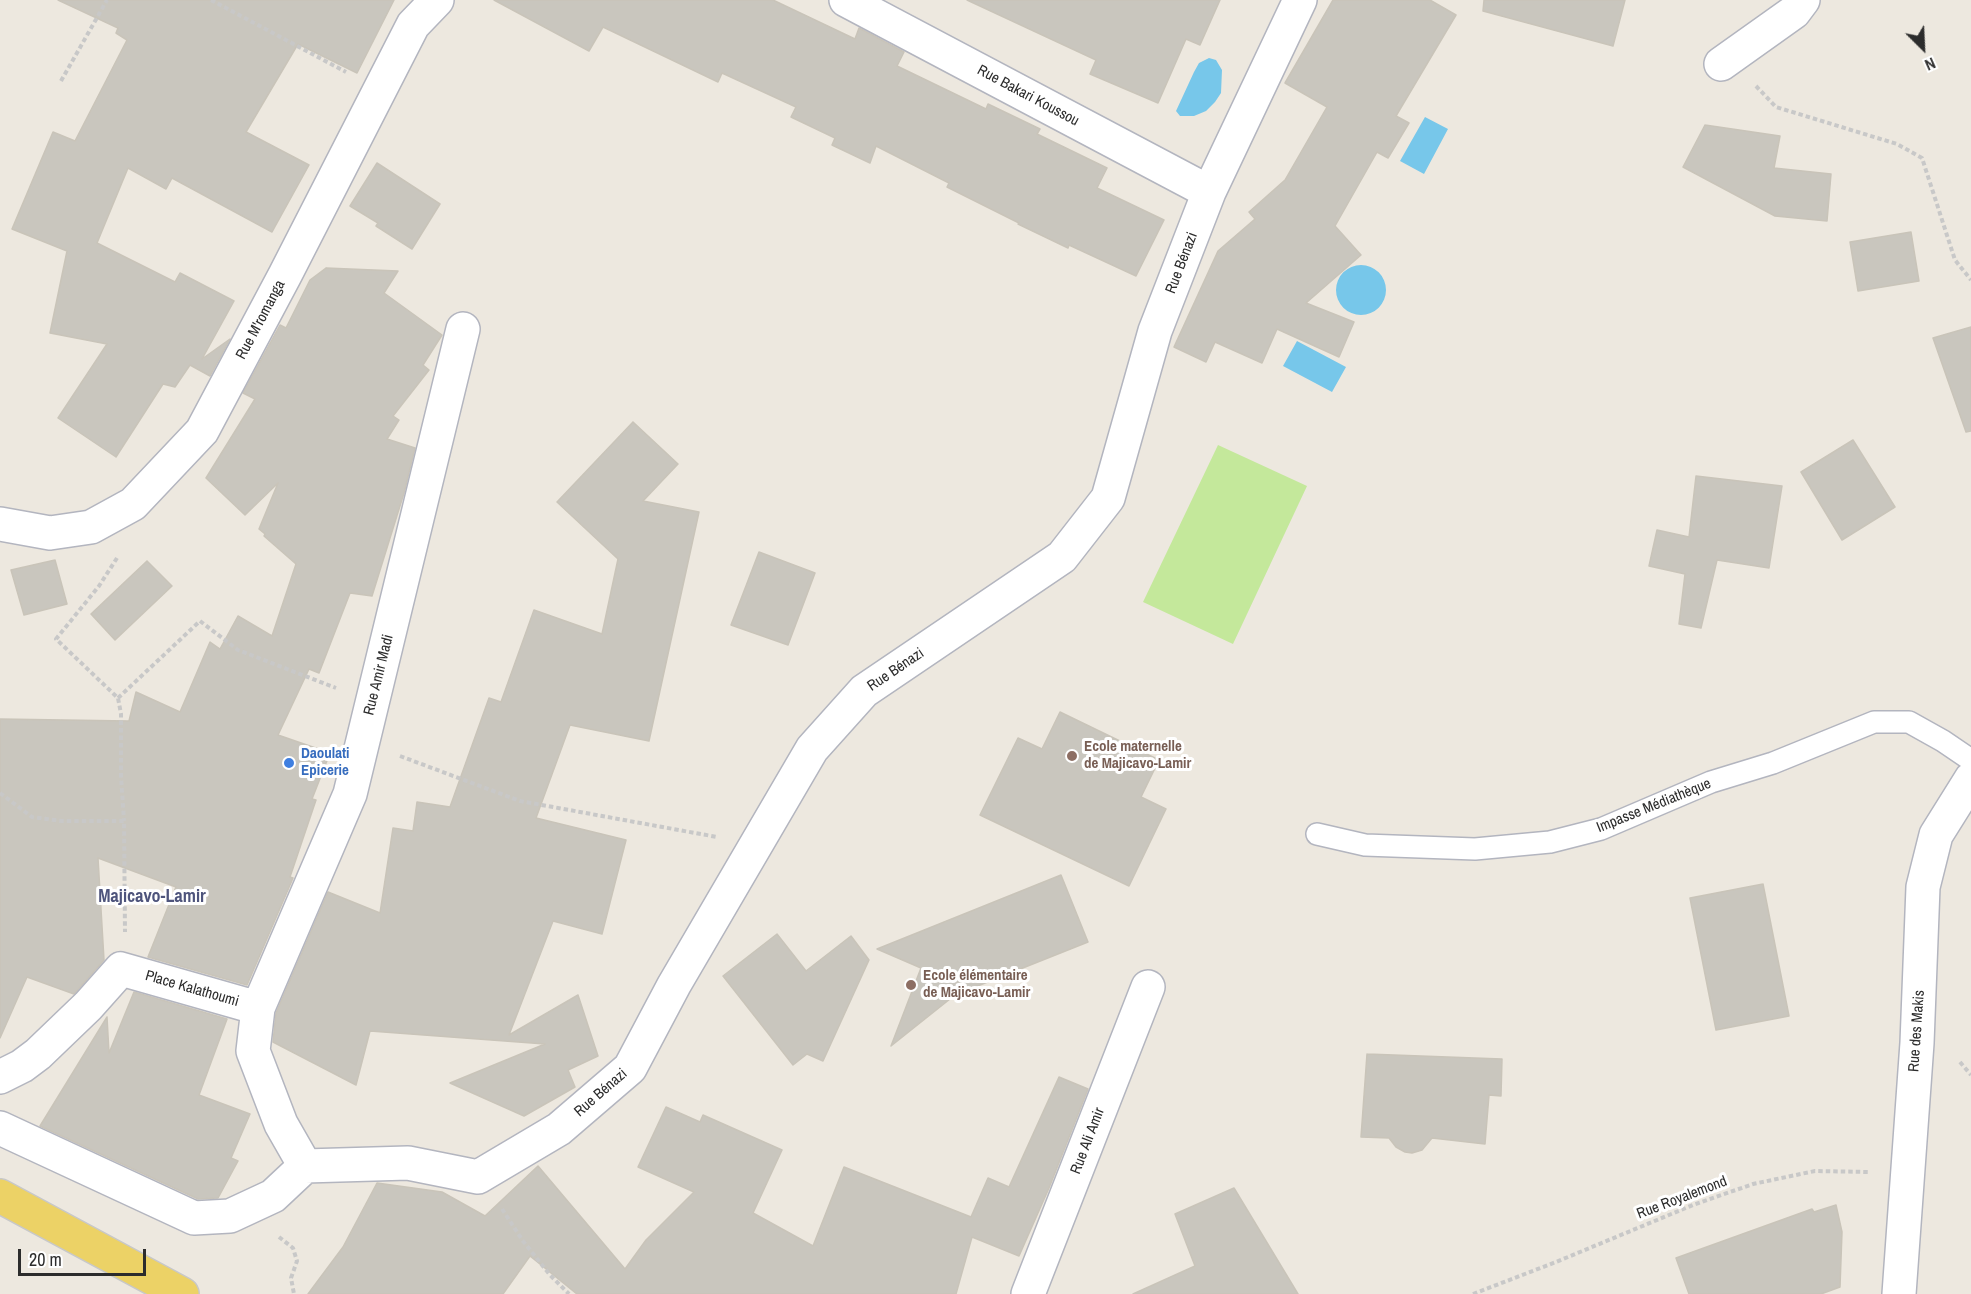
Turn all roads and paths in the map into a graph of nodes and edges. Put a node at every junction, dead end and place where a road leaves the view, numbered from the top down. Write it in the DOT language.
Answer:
graph roads {
  1 [pos="107,0"];
  2 [pos="211,0"];
  3 [pos="437,0"];
  4 [pos="846,0"];
  5 [pos="1300,0"];
  6 [pos="1803,0"];
  7 [pos="1721,64"];
  8 [pos="61,81"];
  9 [pos="379,89"];
  10 [pos="1209,192"];
  11 [pos="1971,280"];
  12 [pos="463,329"];
  13 [pos="106,519"];
  14 [pos="0,524"];
  15 [pos="118,698"];
  16 [pos="373,703"];
  17 [pos="363,742"];
  18 [pos="1971,760"];
  19 [pos="1971,779"];
  20 [pos="0,793"];
  21 [pos="124,821"];
  22 [pos="1317,834"];
  23 [pos="757,843"];
  24 [pos="121,969"];
  25 [pos="1148,987"];
  26 [pos="258,1008"];
  27 [pos="1960,1062"];
  28 [pos="1971,1075"];
  29 [pos="0,1077"];
  30 [pos="0,1128"];
  31 [pos="305,1166"];
  32 [pos="1909,1174"];
  33 [pos="478,1177"];
  34 [pos="0,1196"];
  35 [pos="245,1209"];
  36 [pos="182,1294"];
  37 [pos="294,1294"];
  38 [pos="569,1294"];
  39 [pos="1028,1294"];
  40 [pos="1473,1294"];
  41 [pos="1899,1294"];
  1 -- 8 [label="path"];
  2 -- 9 [label="path"];
  3 -- 9 [label="street, Rue M'romanga"];
  4 -- 10 [label="street, Rue Bakari Koussou"];
  5 -- 10 [label="street, Rue Bénazi"];
  6 -- 7 [label="street"];
  7 -- 11 [label="path"];
  9 -- 13 [label="street, Rue M'romanga"];
  10 -- 23 [label="street, Rue Bénazi"];
  12 -- 16 [label="street, Rue Amir Madi"];
  13 -- 14 [label="street, Rue M'romanga"];
  13 -- 15 [label="path"];
  15 -- 16 [label="path"];
  15 -- 21 [label="path"];
  16 -- 17 [label="street, Rue Amir Madi"];
  17 -- 23 [label="path"];
  17 -- 26 [label="street, Rue Amir Madi"];
  18 -- 22 [label="lane, Impasse Médiathèque"];
  19 -- 32 [label="street, Rue des Makis"];
  20 -- 21 [label="path"];
  21 -- 24 [label="path"];
  23 -- 33 [label="street, Rue Bénazi"];
  24 -- 26 [label="street, Place Kalathoumi"];
  24 -- 29 [label="street"];
  25 -- 39 [label="street, Rue Ali Amir"];
  26 -- 31 [label="street, Place Kalathoumi"];
  27 -- 28 [label="path"];
  30 -- 35 [label="street"];
  31 -- 33 [label="street"];
  31 -- 35 [label="street"];
  32 -- 40 [label="path, Rue Royalemond"];
  32 -- 41 [label="street, Rue des Makis"];
  33 -- 38 [label="path"];
  34 -- 36 [label="main road"];
  35 -- 37 [label="path"];
}
